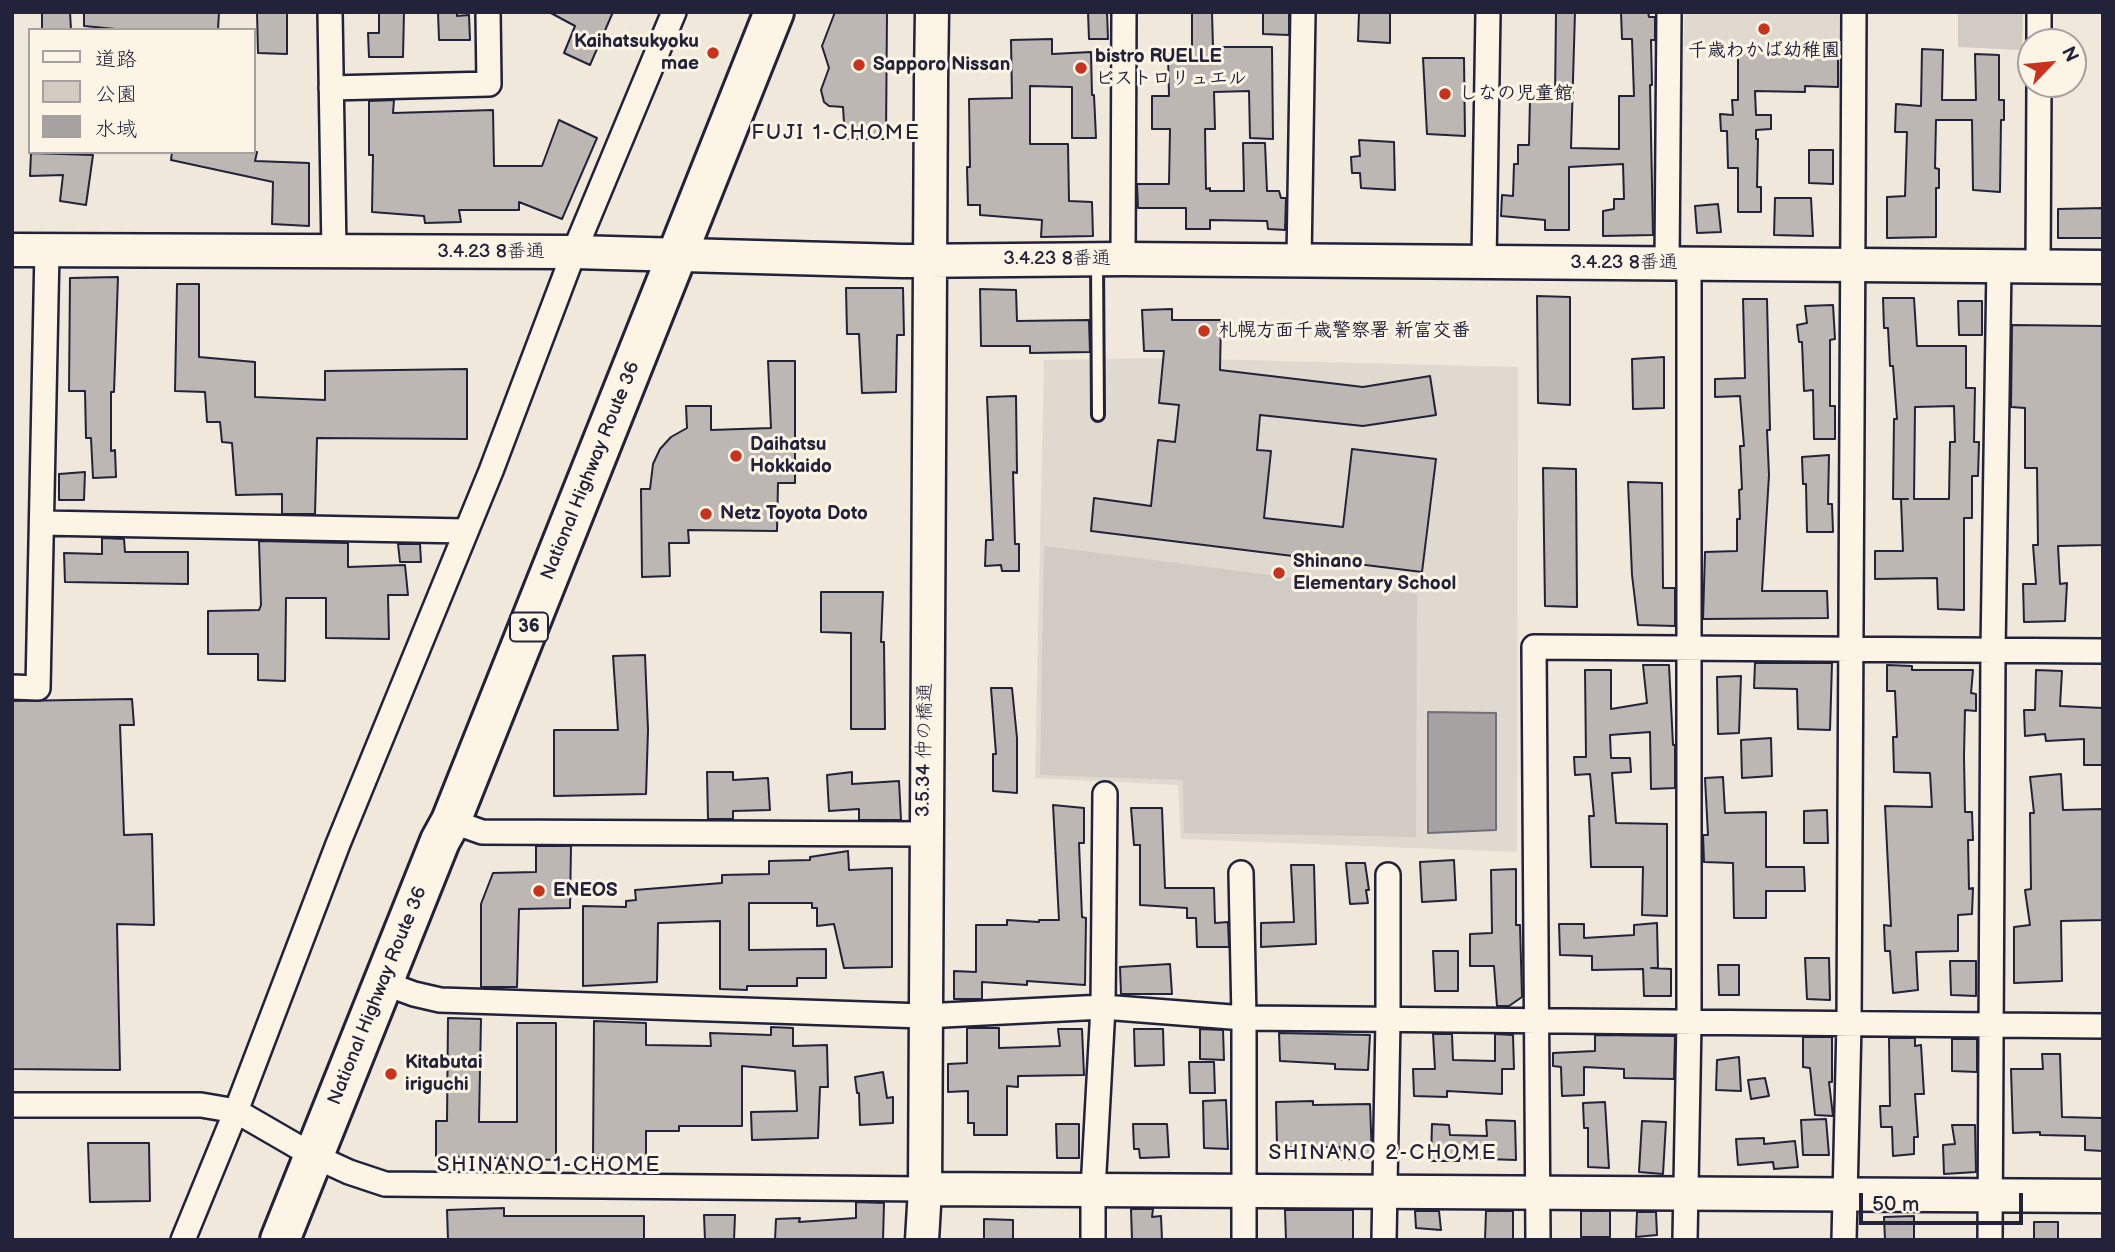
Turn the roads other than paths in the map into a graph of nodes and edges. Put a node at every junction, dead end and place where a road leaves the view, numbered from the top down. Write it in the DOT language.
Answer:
graph roads {
  1 [pos="330,12"];
  2 [pos="488,12"];
  3 [pos="674,12"];
  4 [pos="774,12"];
  5 [pos="932,12"];
  6 [pos="1124,12"];
  7 [pos="1303,12"];
  8 [pos="1488,12"];
  9 [pos="1669,12"];
  10 [pos="1854,12"];
  11 [pos="331,88"];
  12 [pos="2039,98"];
  13 [pos="12,250"];
  14 [pos="47,250"];
  15 [pos="334,251"];
  16 [pos="574,252"];
  17 [pos="676,256"];
  18 [pos="1110,259"];
  19 [pos="927,260"];
  20 [pos="1299,260"];
  21 [pos="1484,262"];
  22 [pos="1678,264"];
  23 [pos="1852,264"];
  24 [pos="1999,267"];
  25 [pos="2038,267"];
  26 [pos="2103,267"];
  27 [pos="1098,415"];
  28 [pos="42,523"];
  29 [pos="466,531"];
  30 [pos="1689,648"];
  31 [pos="1849,649"];
  32 [pos="1993,650"];
  33 [pos="2103,650"];
  34 [pos="12,687"];
  35 [pos="1105,794"];
  36 [pos="451,821"];
  37 [pos="924,834"];
  38 [pos="1241,873"];
  39 [pos="1388,875"];
  40 [pos="384,984"];
  41 [pos="1103,1007"];
  42 [pos="924,1016"];
  43 [pos="1244,1018"];
  44 [pos="1388,1020"];
  45 [pos="1537,1021"];
  46 [pos="1689,1022"];
  47 [pos="1849,1024"];
  48 [pos="1990,1025"];
  49 [pos="2103,1026"];
  50 [pos="12,1105"];
  51 [pos="236,1111"];
  52 [pos="312,1155"];
  53 [pos="925,1189"];
  54 [pos="1093,1190"];
  55 [pos="1244,1191"];
  56 [pos="1384,1191"];
  57 [pos="1538,1192"];
  58 [pos="1686,1194"];
  59 [pos="1844,1195"];
  60 [pos="1990,1196"];
  61 [pos="2103,1196"];
  62 [pos="183,1240"];
  63 [pos="280,1240"];
  64 [pos="922,1240"];
  65 [pos="1093,1240"];
  66 [pos="1244,1240"];
  67 [pos="1384,1240"];
  68 [pos="1538,1240"];
  69 [pos="1685,1240"];
  70 [pos="1844,1240"];
  71 [pos="1990,1240"];
  1 -- 11 [label="street"];
  2 -- 11 [label="street"];
  3 -- 16 [label="street"];
  4 -- 17 [label="highway, National Highway Route 36 / 36"];
  5 -- 19 [label="street, 3.5.34 仲の橋通"];
  6 -- 18 [label="street"];
  7 -- 20 [label="street"];
  8 -- 21 [label="street"];
  9 -- 22 [label="street"];
  10 -- 23 [label="street"];
  11 -- 15 [label="street"];
  12 -- 25 [label="street"];
  13 -- 14 [label="street, 3.4.23 8番通"];
  14 -- 15 [label="street, 3.4.23 8番通"];
  14 -- 28 [label="street"];
  15 -- 16 [label="street, 3.4.23 8番通"];
  16 -- 17 [label="street, 3.4.23 8番通"];
  16 -- 29 [label="street"];
  17 -- 19 [label="street, 3.4.23 8番通"];
  17 -- 36 [label="highway, National Highway Route 36 / 36"];
  18 -- 19 [label="street, 3.4.23 8番通"];
  18 -- 20 [label="street, 3.4.23 8番通"];
  18 -- 27 [label="lane"];
  19 -- 37 [label="street, 3.5.34 仲の橋通"];
  20 -- 21 [label="street, 3.4.23 8番通"];
  21 -- 22 [label="street, 3.4.23 8番通"];
  22 -- 23 [label="street, 3.4.23 8番通"];
  22 -- 30 [label="street"];
  23 -- 24 [label="street, 3.4.23 8番通"];
  23 -- 31 [label="street"];
  24 -- 25 [label="street, 3.4.23 8番通"];
  24 -- 32 [label="street"];
  25 -- 26 [label="street, 3.4.23 8番通"];
  28 -- 29 [label="street"];
  28 -- 34 [label="street"];
  29 -- 51 [label="street"];
  30 -- 31 [label="street"];
  30 -- 45 [label="street"];
  30 -- 46 [label="street"];
  31 -- 32 [label="street"];
  31 -- 47 [label="street"];
  32 -- 33 [label="street"];
  32 -- 48 [label="street"];
  35 -- 41 [label="street"];
  36 -- 37 [label="street"];
  36 -- 40 [label="highway, National Highway Route 36 / 36"];
  37 -- 42 [label="street, 3.5.34 仲の橋通"];
  38 -- 43 [label="street"];
  39 -- 44 [label="street"];
  40 -- 42 [label="street"];
  40 -- 52 [label="highway, National Highway Route 36 / 36"];
  41 -- 42 [label="street"];
  41 -- 43 [label="street"];
  41 -- 54 [label="street"];
  42 -- 53 [label="street, 3.5.34 仲の橋通"];
  43 -- 44 [label="street"];
  43 -- 55 [label="street"];
  44 -- 45 [label="street"];
  44 -- 56 [label="street"];
  45 -- 46 [label="street"];
  45 -- 57 [label="street"];
  46 -- 47 [label="street"];
  46 -- 58 [label="street"];
  47 -- 48 [label="street"];
  47 -- 59 [label="street"];
  48 -- 49 [label="street"];
  48 -- 60 [label="street"];
  50 -- 51 [label="street"];
  51 -- 52 [label="street"];
  51 -- 62 [label="street"];
  52 -- 53 [label="street"];
  52 -- 63 [label="highway, National Highway Route 36 / 36"];
  53 -- 54 [label="street"];
  53 -- 64 [label="street, 3.5.34 仲の橋通"];
  54 -- 55 [label="street"];
  54 -- 65 [label="street"];
  55 -- 56 [label="street"];
  55 -- 66 [label="street"];
  56 -- 57 [label="street"];
  56 -- 67 [label="street"];
  57 -- 58 [label="street"];
  57 -- 68 [label="street"];
  58 -- 59 [label="street"];
  58 -- 69 [label="street"];
  59 -- 60 [label="street"];
  59 -- 70 [label="street"];
  60 -- 61 [label="street"];
  60 -- 71 [label="street"];
}
